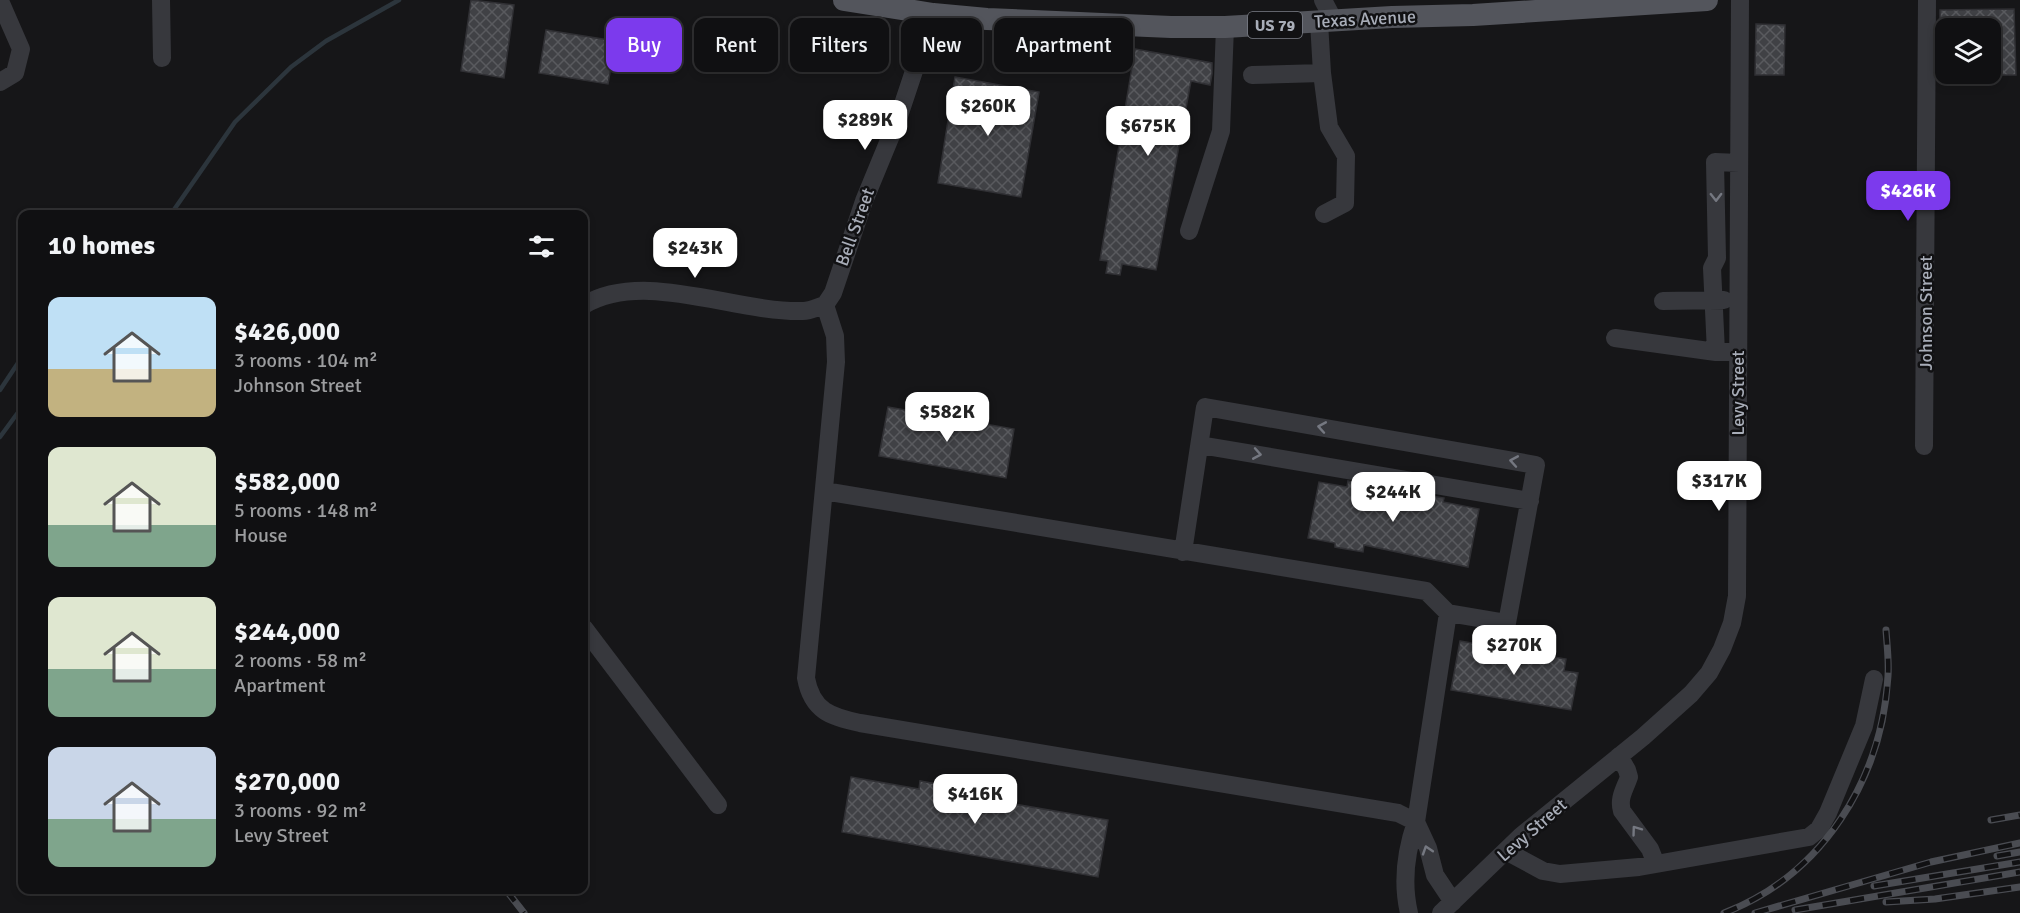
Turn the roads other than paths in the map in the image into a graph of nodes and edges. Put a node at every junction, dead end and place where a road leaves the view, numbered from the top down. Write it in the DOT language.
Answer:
graph roads {
  1 [pos="161,0"];
  2 [pos="844,0"];
  3 [pos="1707,0"];
  4 [pos="1740,0"];
  5 [pos="1927,0"];
  6 [pos="0,1"];
  7 [pos="1653,2"];
  8 [pos="1498,6"];
  9 [pos="933,14"];
  10 [pos="1325,14"];
  11 [pos="1225,27"];
  12 [pos="162,58"];
  13 [pos="1322,73"];
  14 [pos="1252,75"];
  15 [pos="0,82"];
  16 [pos="1739,163"];
  17 [pos="1324,214"];
  18 [pos="1189,231"];
  19 [pos="1738,299"];
  20 [pos="1712,300"];
  21 [pos="1663,301"];
  22 [pos="588,303"];
  23 [pos="825,305"];
  24 [pos="1615,338"];
  25 [pos="1716,352"];
  26 [pos="1738,352"];
  27 [pos="1200,445"];
  28 [pos="1924,446"];
  29 [pos="824,491"];
  30 [pos="1530,501"];
  31 [pos="1183,552"];
  32 [pos="1448,613"];
  33 [pos="588,633"];
  34 [pos="1874,679"];
  35 [pos="1619,756"];
  36 [pos="718,805"];
  37 [pos="1416,822"];
  38 [pos="1506,851"];
  39 [pos="1656,864"];
  40 [pos="1447,907"];
  41 [pos="1409,913"];
  1 -- 12 [label="street"];
  2 -- 9 [label="main road, Texas Avenue / US 79"];
  3 -- 7 [label="main road, Texas Avenue / US 79"];
  4 -- 16 [label="street, Levy Street"];
  5 -- 28 [label="street, Johnson Street"];
  6 -- 15 [label="street"];
  7 -- 8 [label="main road, Texas Avenue / US 79"];
  8 -- 10 [label="main road, Texas Avenue / US 79"];
  9 -- 11 [label="main road, Texas Avenue / US 79"];
  9 -- 23 [label="street, Bell Street"];
  10 -- 11 [label="main road, Texas Avenue / US 79"];
  10 -- 13 [label="street"];
  11 -- 18 [label="street"];
  13 -- 14 [label="street"];
  13 -- 17 [label="street"];
  16 -- 19 [label="street, Levy Street"];
  16 -- 20 [label="street, one-way"];
  19 -- 20 [label="street"];
  19 -- 26 [label="street, Levy Street"];
  20 -- 21 [label="street"];
  20 -- 25 [label="street"];
  22 -- 23 [label="street"];
  23 -- 29 [label="street"];
  24 -- 25 [label="street"];
  25 -- 26 [label="street"];
  26 -- 35 [label="street, Levy Street"];
  27 -- 30 [label="street, one-way"];
  30 -- 27 [label="street, one-way"];
  27 -- 31 [label="street"];
  29 -- 31 [label="street"];
  29 -- 37 [label="street"];
  30 -- 32 [label="street"];
  31 -- 32 [label="street"];
  32 -- 37 [label="street"];
  33 -- 36 [label="street"];
  34 -- 39 [label="street"];
  35 -- 38 [label="street, Levy Street"];
  39 -- 35 [label="street, one-way"];
  40 -- 37 [label="street, one-way"];
  37 -- 41 [label="street"];
  38 -- 39 [label="street"];
  38 -- 40 [label="street, Levy Street"];
}
